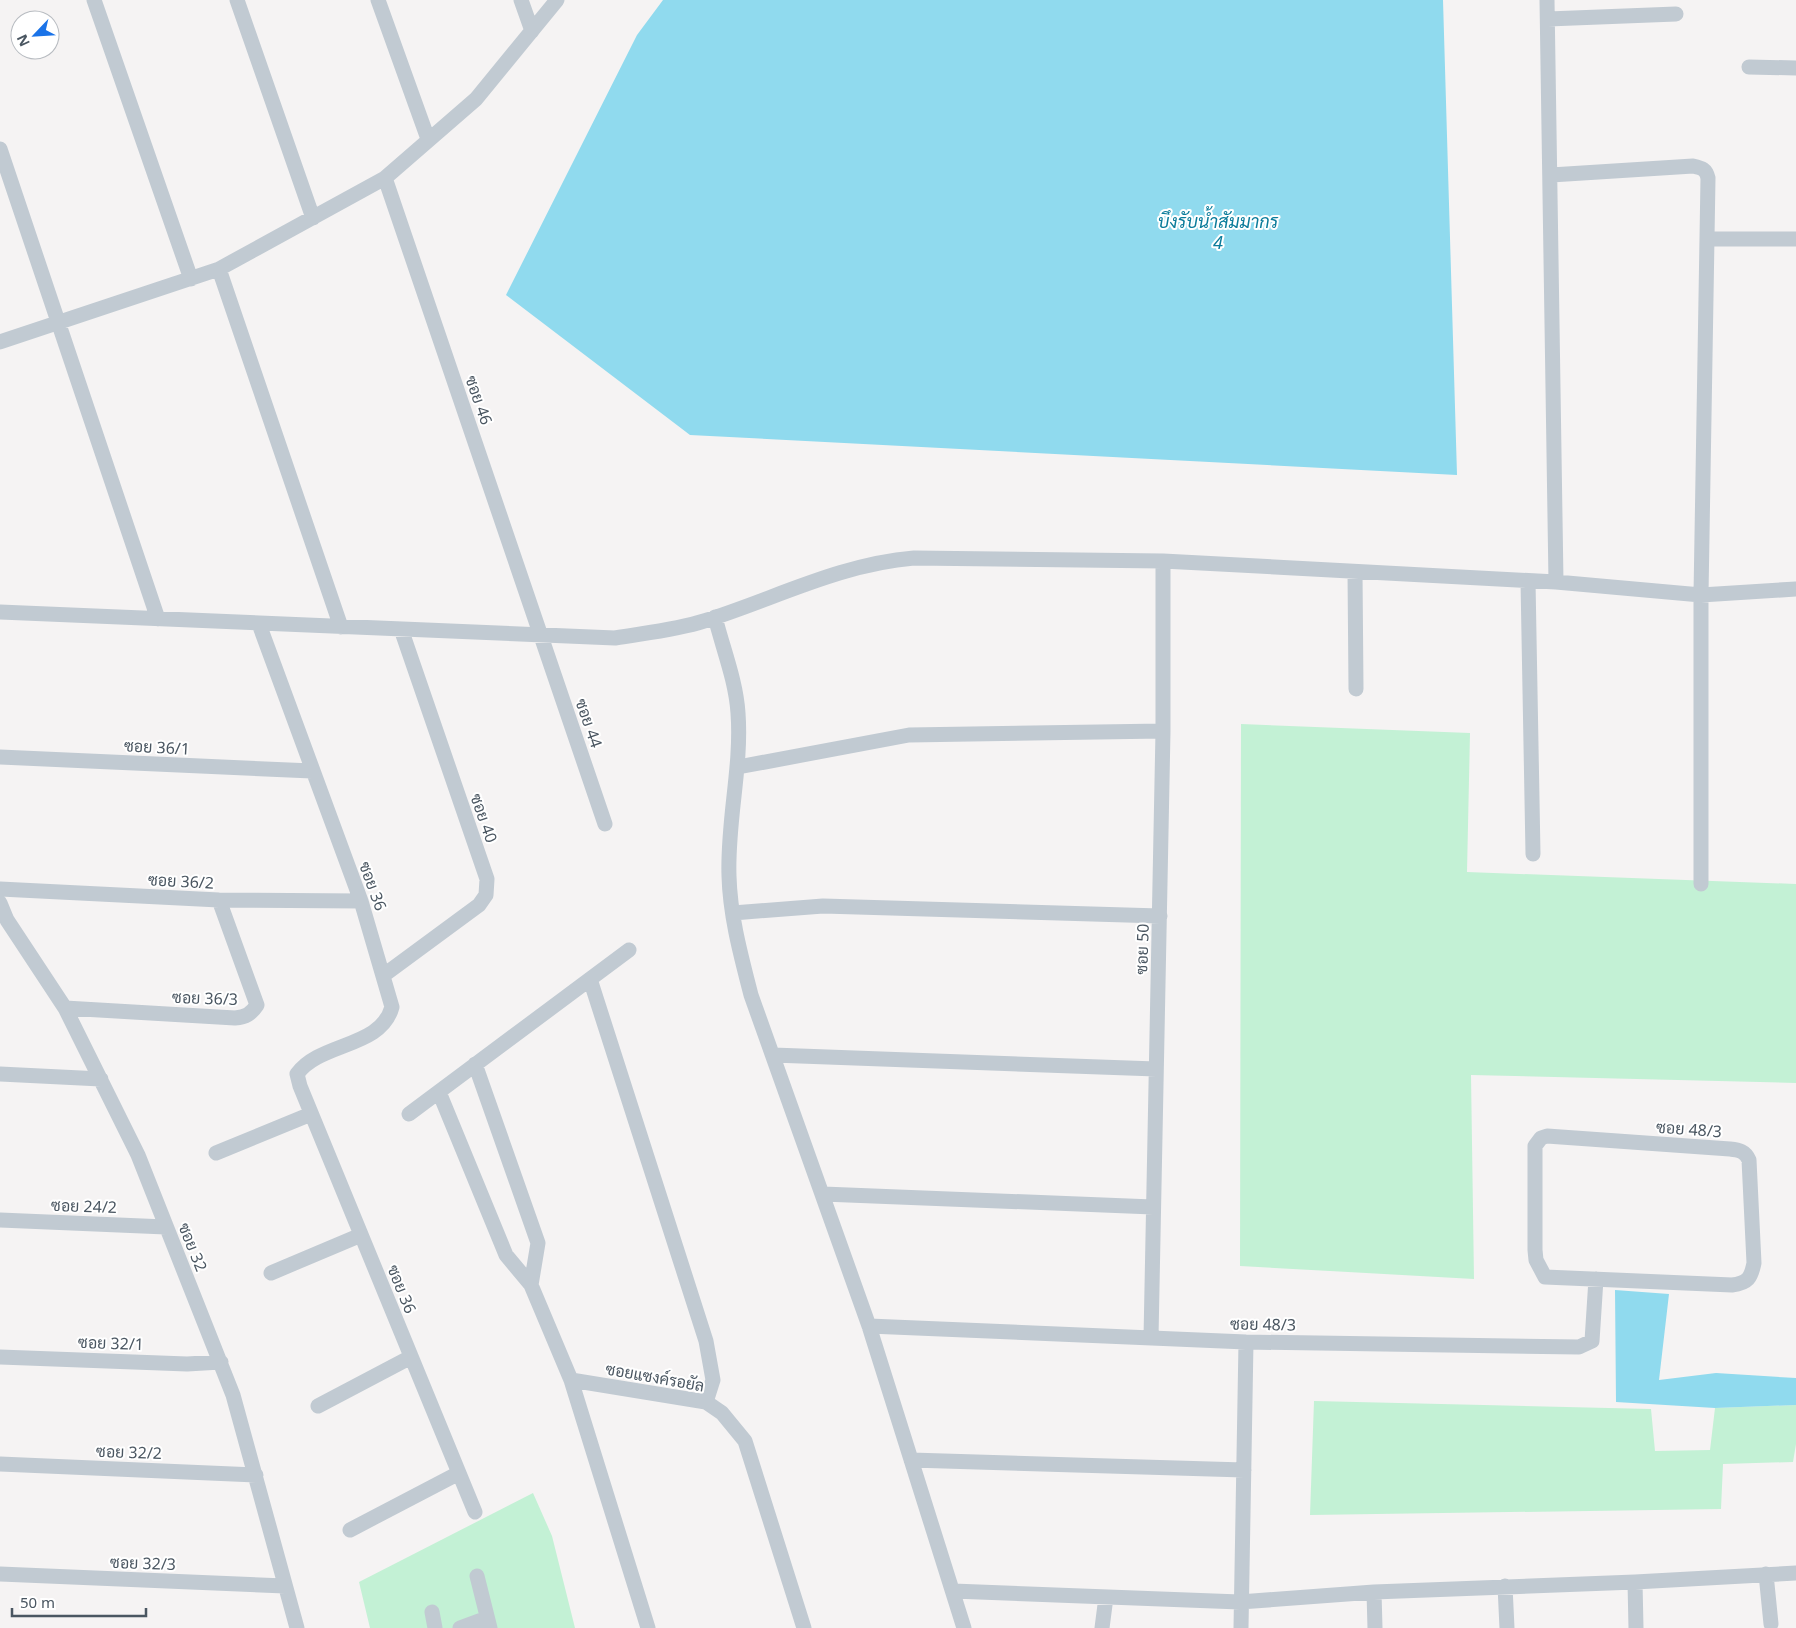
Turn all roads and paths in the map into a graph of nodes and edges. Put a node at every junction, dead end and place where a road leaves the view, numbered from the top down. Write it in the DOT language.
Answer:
graph roads {
  1 [pos="94,0"];
  2 [pos="237,0"];
  3 [pos="378,0"];
  4 [pos="521,0"];
  5 [pos="558,0"];
  6 [pos="1547,0"];
  7 [pos="1676,14"];
  8 [pos="1548,19"];
  9 [pos="532,31"];
  10 [pos="1749,67"];
  11 [pos="1796,68"];
  12 [pos="428,139"];
  13 [pos="0,149"];
  14 [pos="1551,175"];
  15 [pos="385,178"];
  16 [pos="313,218"];
  17 [pos="1709,239"];
  18 [pos="1796,239"];
  19 [pos="219,269"];
  20 [pos="190,278"];
  21 [pos="57,323"];
  22 [pos="0,342"];
  23 [pos="1163,561"];
  24 [pos="1355,572"];
  25 [pos="1528,581"];
  26 [pos="1556,582"];
  27 [pos="1796,589"];
  28 [pos="1701,595"];
  29 [pos="0,612"];
  30 [pos="715,618"];
  31 [pos="158,619"];
  32 [pos="259,624"];
  33 [pos="341,627"];
  34 [pos="401,630"];
  35 [pos="540,634"];
  36 [pos="1356,689"];
  37 [pos="1163,731"];
  38 [pos="0,758"];
  39 [pos="738,767"];
  40 [pos="312,771"];
  41 [pos="605,824"];
  42 [pos="1533,854"];
  43 [pos="1701,884"];
  44 [pos="0,889"];
  45 [pos="219,900"];
  46 [pos="361,902"];
  47 [pos="0,903"];
  48 [pos="733,913"];
  49 [pos="1160,916"];
  50 [pos="4,920"];
  51 [pos="629,950"];
  52 [pos="384,975"];
  53 [pos="590,979"];
  54 [pos="65,1008"];
  55 [pos="773,1055"];
  56 [pos="475,1064"];
  57 [pos="1156,1069"];
  58 [pos="0,1074"];
  59 [pos="101,1079"];
  60 [pos="439,1092"];
  61 [pos="311,1114"];
  62 [pos="409,1114"];
  63 [pos="216,1153"];
  64 [pos="823,1194"];
  65 [pos="1154,1207"];
  66 [pos="0,1220"];
  67 [pos="166,1227"];
  68 [pos="361,1235"];
  69 [pos="271,1273"];
  70 [pos="1596,1279"];
  71 [pos="531,1285"];
  72 [pos="869,1326"];
  73 [pos="1151,1338"];
  74 [pos="1246,1342"];
  75 [pos="411,1356"];
  76 [pos="0,1357"];
  77 [pos="221,1362"];
  78 [pos="571,1380"];
  79 [pos="706,1402"];
  80 [pos="318,1406"];
  81 [pos="911,1460"];
  82 [pos="0,1464"];
  83 [pos="1244,1470"];
  84 [pos="459,1474"];
  85 [pos="256,1475"];
  86 [pos="475,1512"];
  87 [pos="350,1530"];
  88 [pos="1796,1573"];
  89 [pos="0,1574"];
  90 [pos="1766,1574"];
  91 [pos="477,1576"];
  92 [pos="1635,1582"];
  93 [pos="286,1586"];
  94 [pos="1505,1586"];
  95 [pos="952,1591"];
  96 [pos="1374,1592"];
  97 [pos="1106,1597"];
  98 [pos="1240,1602"];
  99 [pos="432,1612"];
  100 [pos="488,1623"];
  101 [pos="1771,1624"];
  102 [pos="297,1628"];
  103 [pos="435,1628"];
  104 [pos="460,1628"];
  105 [pos="648,1628"];
  106 [pos="804,1628"];
  107 [pos="964,1628"];
  108 [pos="1102,1628"];
  109 [pos="1241,1628"];
  110 [pos="1375,1628"];
  111 [pos="1507,1628"];
  112 [pos="1636,1628"];
  1 -- 20 [label="street"];
  2 -- 16 [label="street"];
  3 -- 12 [label="street"];
  4 -- 9 [label="street"];
  5 -- 9 [label="street"];
  6 -- 8 [label="street"];
  7 -- 8 [label="street"];
  8 -- 14 [label="street"];
  9 -- 12 [label="street"];
  10 -- 11 [label="street"];
  12 -- 15 [label="street"];
  13 -- 21 [label="street"];
  14 -- 17 [label="street"];
  14 -- 26 [label="street"];
  15 -- 16 [label="street"];
  15 -- 35 [label="street, ซอย 46"];
  16 -- 19 [label="street"];
  17 -- 18 [label="street"];
  17 -- 28 [label="street"];
  19 -- 20 [label="street"];
  19 -- 33 [label="street"];
  20 -- 21 [label="street"];
  21 -- 22 [label="street"];
  21 -- 31 [label="street"];
  23 -- 24 [label="street"];
  23 -- 30 [label="street"];
  23 -- 37 [label="street, ซอย 50"];
  24 -- 25 [label="street"];
  24 -- 36 [label="street"];
  25 -- 26 [label="street"];
  25 -- 42 [label="street"];
  26 -- 28 [label="street"];
  27 -- 28 [label="street"];
  28 -- 43 [label="street"];
  29 -- 31 [label="street"];
  30 -- 35 [label="street"];
  30 -- 39 [label="street"];
  31 -- 32 [label="street"];
  32 -- 33 [label="street"];
  32 -- 40 [label="street, ซอย 36"];
  33 -- 34 [label="street"];
  34 -- 35 [label="street"];
  34 -- 52 [label="street, ซอย 40"];
  35 -- 41 [label="street, ซอย 44"];
  37 -- 39 [label="street"];
  37 -- 49 [label="street, ซอย 50"];
  38 -- 40 [label="street, ซอย 36/1"];
  39 -- 48 [label="street"];
  40 -- 46 [label="street, ซอย 36"];
  44 -- 45 [label="street, ซอย 36/2"];
  45 -- 46 [label="street, ซอย 36/2"];
  45 -- 54 [label="street, ซอย 36/3"];
  46 -- 52 [label="street, ซอย 36"];
  47 -- 50 [label="street, ซอย 32"];
  48 -- 49 [label="street"];
  48 -- 55 [label="street"];
  49 -- 57 [label="street, ซอย 50"];
  50 -- 54 [label="street, ซอย 32"];
  51 -- 53 [label="street"];
  52 -- 61 [label="street, ซอย 36"];
  53 -- 56 [label="street"];
  53 -- 79 [label="street"];
  54 -- 59 [label="street, ซอย 32"];
  55 -- 57 [label="street"];
  55 -- 64 [label="street"];
  56 -- 60 [label="street"];
  56 -- 71 [label="street"];
  57 -- 65 [label="street, ซอย 50"];
  58 -- 59 [label="street"];
  59 -- 67 [label="street, ซอย 32"];
  60 -- 62 [label="street"];
  60 -- 71 [label="street"];
  61 -- 63 [label="street"];
  61 -- 68 [label="street, ซอย 36"];
  64 -- 65 [label="street"];
  64 -- 72 [label="street"];
  65 -- 73 [label="street, ซอย 50"];
  66 -- 67 [label="street, ซอย 24/2"];
  67 -- 77 [label="street, ซอย 32"];
  68 -- 69 [label="street"];
  68 -- 75 [label="street, ซอย 36"];
  70 -- 70 [label="street, ซอย 48/3"];
  70 -- 74 [label="street, ซอย 48/3"];
  71 -- 78 [label="street"];
  72 -- 73 [label="street, ซอย 48/3"];
  72 -- 81 [label="street"];
  73 -- 74 [label="street, ซอย 48/3"];
  74 -- 83 [label="street"];
  75 -- 80 [label="street"];
  75 -- 84 [label="street, ซอย 36"];
  76 -- 77 [label="street, ซอย 32/1"];
  77 -- 85 [label="street, ซอย 32"];
  78 -- 79 [label="street, ซอยแซงค์รอยัล"];
  78 -- 105 [label="street"];
  79 -- 106 [label="street, ซอยแซงค์รอยัล"];
  81 -- 83 [label="street"];
  81 -- 95 [label="street"];
  82 -- 85 [label="street, ซอย 32/2"];
  83 -- 98 [label="street"];
  84 -- 86 [label="street, ซอย 36"];
  84 -- 87 [label="street"];
  85 -- 93 [label="street, ซอย 32"];
  88 -- 90 [label="street"];
  89 -- 93 [label="street, ซอย 32/3"];
  90 -- 92 [label="street"];
  90 -- 101 [label="street"];
  91 -- 100 [label="street"];
  92 -- 94 [label="street"];
  92 -- 112 [label="street"];
  93 -- 102 [label="street, ซอย 32"];
  94 -- 96 [label="street"];
  94 -- 111 [label="street"];
  95 -- 97 [label="street"];
  95 -- 107 [label="street"];
  96 -- 98 [label="street"];
  96 -- 110 [label="street"];
  97 -- 98 [label="street"];
  97 -- 108 [label="street"];
  98 -- 109 [label="street"];
  99 -- 103 [label="street"];
  100 -- 104 [label="street"];
}
